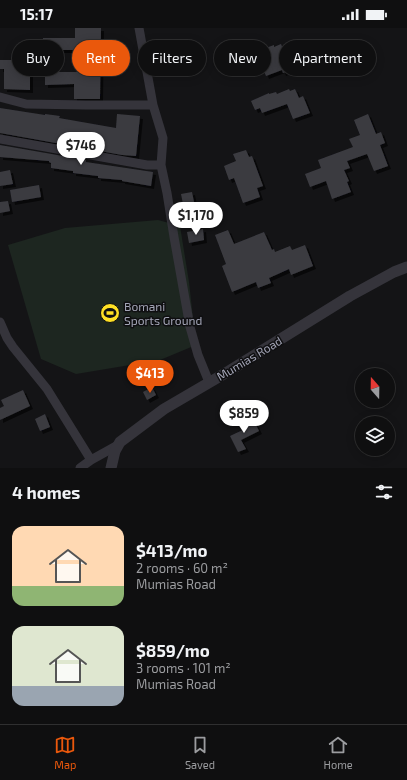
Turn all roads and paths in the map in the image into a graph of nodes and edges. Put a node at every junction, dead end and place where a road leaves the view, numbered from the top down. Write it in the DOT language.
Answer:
graph roads {
  1 [pos="139,28"];
  2 [pos="0,96"];
  3 [pos="153,105"];
  4 [pos="0,139"];
  5 [pos="161,165"];
  6 [pos="407,267"];
  7 [pos="0,322"];
  8 [pos="209,382"];
  9 [pos="118,445"];
  10 [pos="91,460"];
  11 [pos="80,468"];
  12 [pos="111,468"];
  1 -- 3 [label="street"];
  2 -- 3 [label="street"];
  3 -- 5 [label="street"];
  4 -- 5 [label="street"];
  5 -- 8 [label="street"];
  6 -- 8 [label="street, Mumias Road"];
  7 -- 10 [label="street"];
  8 -- 9 [label="street, Mumias Road"];
  9 -- 10 [label="street"];
  9 -- 12 [label="street"];
  10 -- 11 [label="street"];
}
